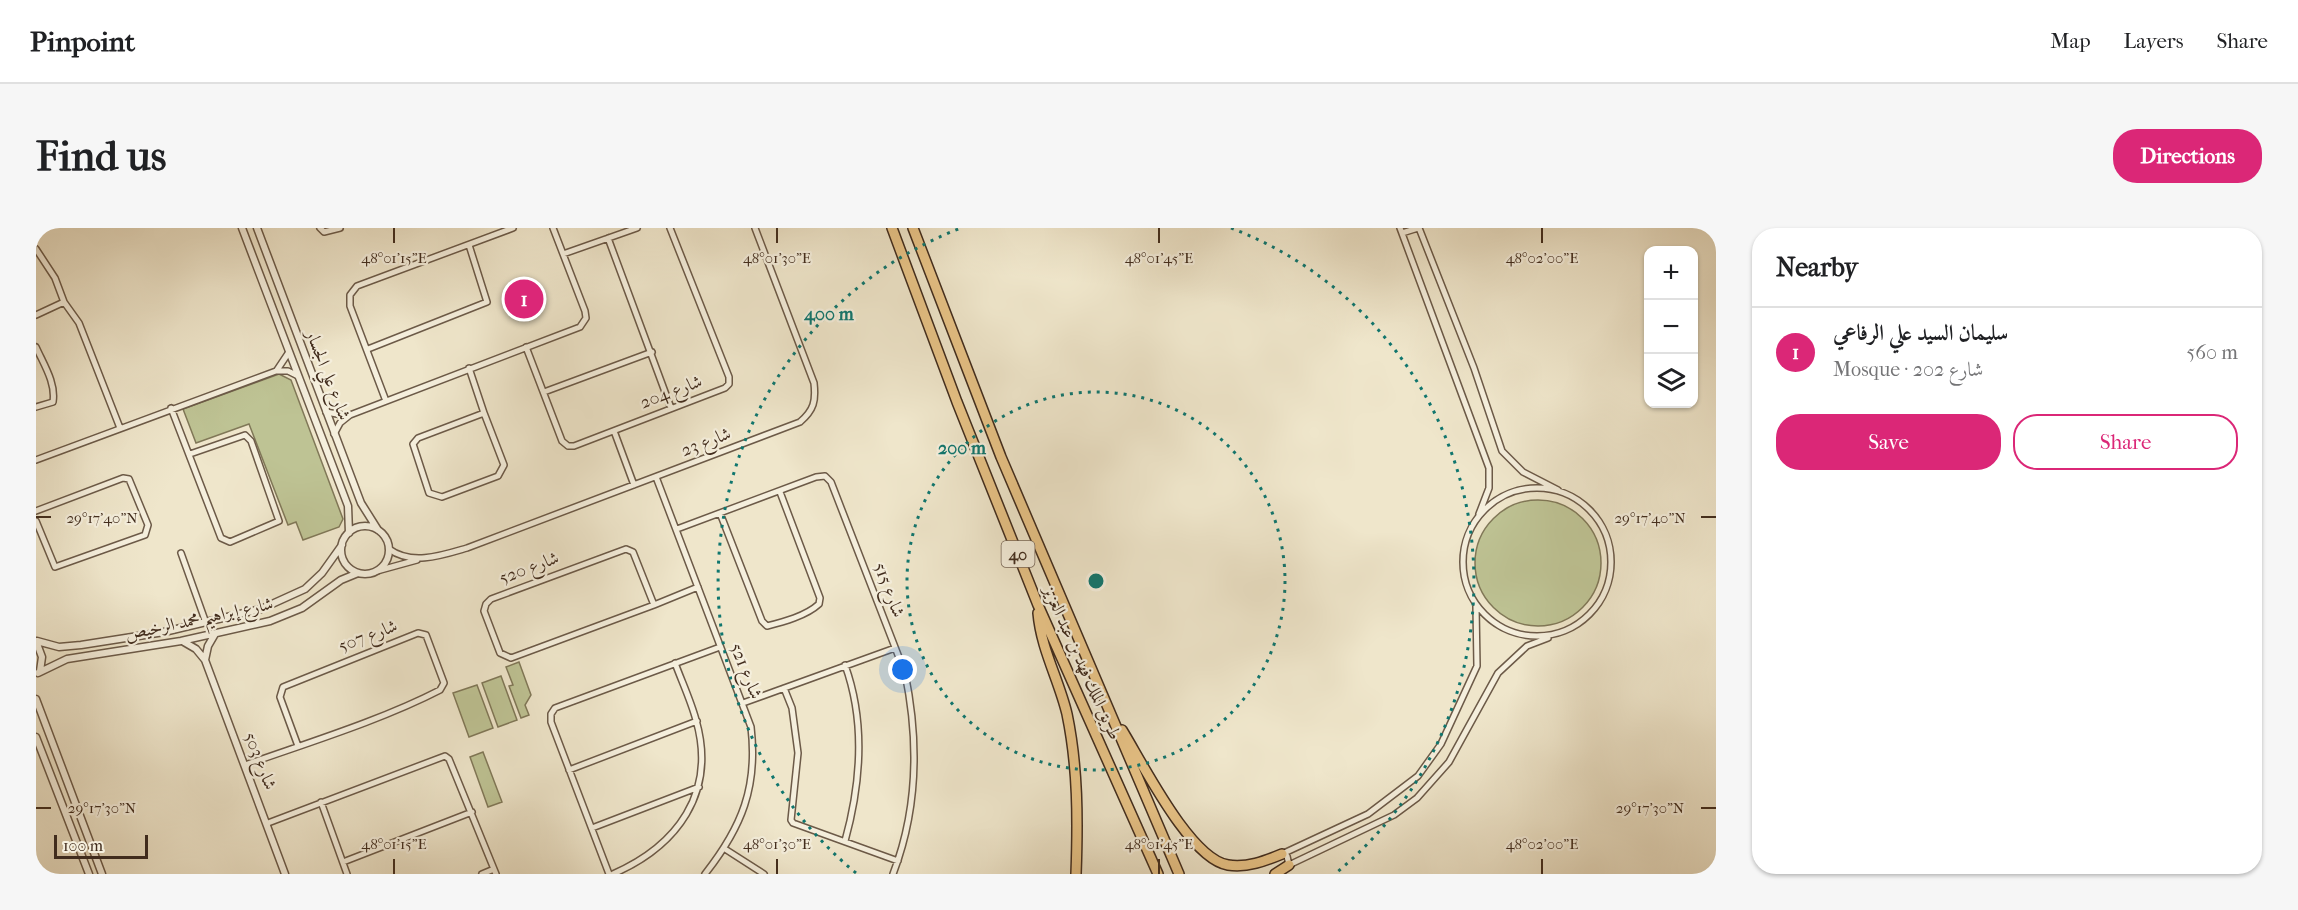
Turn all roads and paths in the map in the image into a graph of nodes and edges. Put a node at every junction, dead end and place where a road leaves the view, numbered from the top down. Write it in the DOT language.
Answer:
graph roads {
  1 [pos="242,228"];
  2 [pos="257,228"];
  3 [pos="320,228"];
  4 [pos="340,228"];
  5 [pos="513,228"];
  6 [pos="553,228"];
  7 [pos="637,228"];
  8 [pos="670,228"];
  9 [pos="755,228"];
  10 [pos="892,228"];
  11 [pos="914,228"];
  12 [pos="1419,228"];
  13 [pos="1401,231"];
  14 [pos="608,238"];
  15 [pos="469,245"];
  16 [pos="36,249"];
  17 [pos="563,254"];
  18 [pos="274,274"];
  19 [pos="261,278"];
  20 [pos="284,301"];
  21 [pos="64,302"];
  22 [pos="272,306"];
  23 [pos="36,315"];
  24 [pos="36,347"];
  25 [pos="526,347"];
  26 [pos="368,349"];
  27 [pos="289,352"];
  28 [pos="651,352"];
  29 [pos="469,368"];
  30 [pos="276,371"];
  31 [pos="298,376"];
  32 [pos="544,392"];
  33 [pos="386,401"];
  34 [pos="36,407"];
  35 [pos="171,408"];
  36 [pos="671,408"];
  37 [pos="326,412"];
  38 [pos="484,413"];
  39 [pos="350,416"];
  40 [pos="120,428"];
  41 [pos="614,431"];
  42 [pos="334,434"];
  43 [pos="190,454"];
  44 [pos="36,460"];
  45 [pos="656,477"];
  46 [pos="634,485"];
  47 [pos="780,492"];
  48 [pos="1565,493"];
  49 [pos="36,511"];
  50 [pos="720,513"];
  51 [pos="1478,518"];
  52 [pos="36,521"];
  53 [pos="677,529"];
  54 [pos="378,530"];
  55 [pos="349,533"];
  56 [pos="342,545"];
  57 [pos="389,549"];
  58 [pos="181,553"];
  59 [pos="424,558"];
  60 [pos="378,571"];
  61 [pos="358,573"];
  62 [pos="698,587"];
  63 [pos="654,605"];
  64 [pos="1038,605"];
  65 [pos="1476,605"];
  66 [pos="206,623"];
  67 [pos="1565,632"];
  68 [pos="214,634"];
  69 [pos="36,641"];
  70 [pos="181,641"];
  71 [pos="720,647"];
  72 [pos="895,648"];
  73 [pos="206,660"];
  74 [pos="675,663"];
  75 [pos="845,666"];
  76 [pos="37,675"];
  77 [pos="784,688"];
  78 [pos="36,699"];
  79 [pos="743,703"];
  80 [pos="1105,703"];
  81 [pos="697,721"];
  82 [pos="36,737"];
  83 [pos="298,746"];
  84 [pos="245,765"];
  85 [pos="62,768"];
  86 [pos="569,770"];
  87 [pos="50,772"];
  88 [pos="699,788"];
  89 [pos="321,802"];
  90 [pos="472,812"];
  91 [pos="1357,820"];
  92 [pos="268,823"];
  93 [pos="592,828"];
  94 [pos="1362,831"];
  95 [pos="845,841"];
  96 [pos="724,849"];
  97 [pos="1282,854"];
  98 [pos="898,861"];
  99 [pos="344,862"];
  100 [pos="1289,865"];
  101 [pos="495,872"];
  102 [pos="89,874"];
  103 [pos="102,874"];
  104 [pos="285,874"];
  105 [pos="347,874"];
  106 [pos="482,874"];
  107 [pos="611,874"];
  108 [pos="705,874"];
  109 [pos="764,874"];
  110 [pos="893,874"];
  111 [pos="1076,874"];
  112 [pos="1158,874"];
  113 [pos="1179,874"];
  114 [pos="1275,874"];
  1 -- 19 [label="street, شارع علي الجسار"];
  2 -- 18 [label="street, شارع علي الجسار"];
  3 -- 4 [label="street"];
  5 -- 15 [label="street"];
  6 -- 17 [label="street"];
  7 -- 14 [label="street"];
  8 -- 36 [label="street, شارع 204"];
  9 -- 45 [label="street, شارع 23"];
  10 -- 64 [label="highway, طريق الملك فهد بن عبد العزيز / 40"];
  11 -- 80 [label="highway, طريق الملك فهد بن عبد العزيز / 40"];
  12 -- 13 [label="street"];
  12 -- 48 [label="street"];
  13 -- 51 [label="street"];
  14 -- 17 [label="street"];
  14 -- 28 [label="street"];
  15 -- 26 [label="street"];
  15 -- 26 [label="street"];
  16 -- 21 [label="street"];
  17 -- 25 [label="street"];
  18 -- 19 [label="street"];
  18 -- 20 [label="street, شارع علي الجسار"];
  19 -- 22 [label="street, شارع علي الجسار"];
  20 -- 22 [label="street"];
  20 -- 37 [label="street, شارع علي الجسار"];
  21 -- 23 [label="street"];
  21 -- 40 [label="street"];
  22 -- 27 [label="street, شارع علي الجسار"];
  24 -- 34 [label="street"];
  25 -- 29 [label="street"];
  25 -- 32 [label="street, شارع 204"];
  26 -- 33 [label="street"];
  27 -- 30 [label="street"];
  27 -- 31 [label="street, شارع علي الجسار"];
  28 -- 32 [label="street"];
  28 -- 36 [label="street"];
  29 -- 33 [label="street"];
  29 -- 38 [label="street"];
  30 -- 31 [label="street"];
  30 -- 35 [label="street"];
  31 -- 55 [label="street, شارع علي الجسار"];
  32 -- 41 [label="street, شارع 204"];
  33 -- 39 [label="street"];
  35 -- 40 [label="street"];
  35 -- 43 [label="street"];
  36 -- 41 [label="street, شارع 204"];
  37 -- 39 [label="street"];
  37 -- 42 [label="street, شارع علي الجسار"];
  38 -- 38 [label="street"];
  39 -- 42 [label="street"];
  40 -- 44 [label="street"];
  41 -- 46 [label="street"];
  42 -- 54 [label="street, شارع علي الجسار"];
  43 -- 43 [label="street"];
  45 -- 46 [label="street, شارع 23"];
  45 -- 53 [label="street, شارع 521"];
  46 -- 59 [label="street, شارع 23"];
  47 -- 50 [label="street, شارع 515"];
  47 -- 50 [label="street"];
  47 -- 72 [label="street, شارع 515"];
  48 -- 51 [label="street"];
  48 -- 67 [label="street"];
  49 -- 52 [label="street"];
  50 -- 53 [label="street, شارع 515"];
  51 -- 65 [label="street"];
  53 -- 62 [label="street, شارع 521"];
  54 -- 55 [label="street"];
  54 -- 57 [label="street"];
  55 -- 56 [label="street"];
  56 -- 61 [label="street"];
  56 -- 66 [label="street, شارع إبراهيم محمد الرخيص"];
  57 -- 59 [label="street, شارع 23"];
  57 -- 60 [label="street"];
  58 -- 66 [label="street"];
  59 -- 60 [label="street, شارع 23"];
  60 -- 61 [label="street"];
  61 -- 68 [label="street, شارع إبراهيم محمد الرخيص"];
  62 -- 63 [label="street, شارع 520"];
  62 -- 71 [label="street, شارع 521"];
  63 -- 63 [label="street, شارع 520"];
  64 -- 111 [label="highway"];
  64 -- 112 [label="highway, طريق الملك فهد بن عبد العزيز / 40"];
  65 -- 67 [label="street"];
  65 -- 91 [label="street"];
  66 -- 69 [label="street, شارع إبراهيم محمد الرخيص"];
  67 -- 94 [label="street"];
  68 -- 70 [label="street, شارع إبراهيم محمد الرخيص"];
  68 -- 73 [label="street"];
  69 -- 76 [label="street"];
  70 -- 73 [label="street"];
  70 -- 76 [label="street, شارع إبراهيم محمد الرخيص"];
  71 -- 74 [label="street"];
  71 -- 79 [label="street, شارع 521"];
  72 -- 75 [label="street"];
  72 -- 98 [label="street, شارع 515"];
  73 -- 84 [label="street, شارع 503"];
  74 -- 81 [label="street"];
  74 -- 86 [label="street"];
  75 -- 77 [label="street"];
  75 -- 95 [label="street"];
  77 -- 79 [label="street"];
  77 -- 95 [label="street"];
  78 -- 85 [label="street"];
  79 -- 96 [label="street, شارع 521"];
  80 -- 97 [label="highway"];
  80 -- 113 [label="highway, طريق الملك فهد بن عبد العزيز / 40"];
  81 -- 86 [label="street"];
  81 -- 88 [label="street"];
  82 -- 87 [label="street"];
  83 -- 83 [label="street, شارع 507"];
  83 -- 84 [label="street, شارع 507"];
  84 -- 92 [label="street, شارع 503"];
  85 -- 87 [label="street"];
  85 -- 103 [label="street"];
  86 -- 93 [label="street"];
  87 -- 102 [label="street"];
  88 -- 93 [label="street"];
  88 -- 107 [label="street"];
  89 -- 90 [label="street"];
  89 -- 92 [label="street"];
  89 -- 99 [label="street"];
  90 -- 99 [label="street"];
  90 -- 101 [label="street"];
  91 -- 94 [label="street"];
  91 -- 97 [label="street"];
  92 -- 104 [label="street, شارع 503"];
  93 -- 107 [label="street"];
  94 -- 100 [label="street"];
  95 -- 98 [label="street"];
  96 -- 108 [label="street, شارع 521"];
  96 -- 109 [label="street"];
  97 -- 100 [label="street"];
  98 -- 110 [label="street, شارع 515"];
  99 -- 105 [label="street"];
  100 -- 114 [label="highway"];
  101 -- 106 [label="street"];
}
